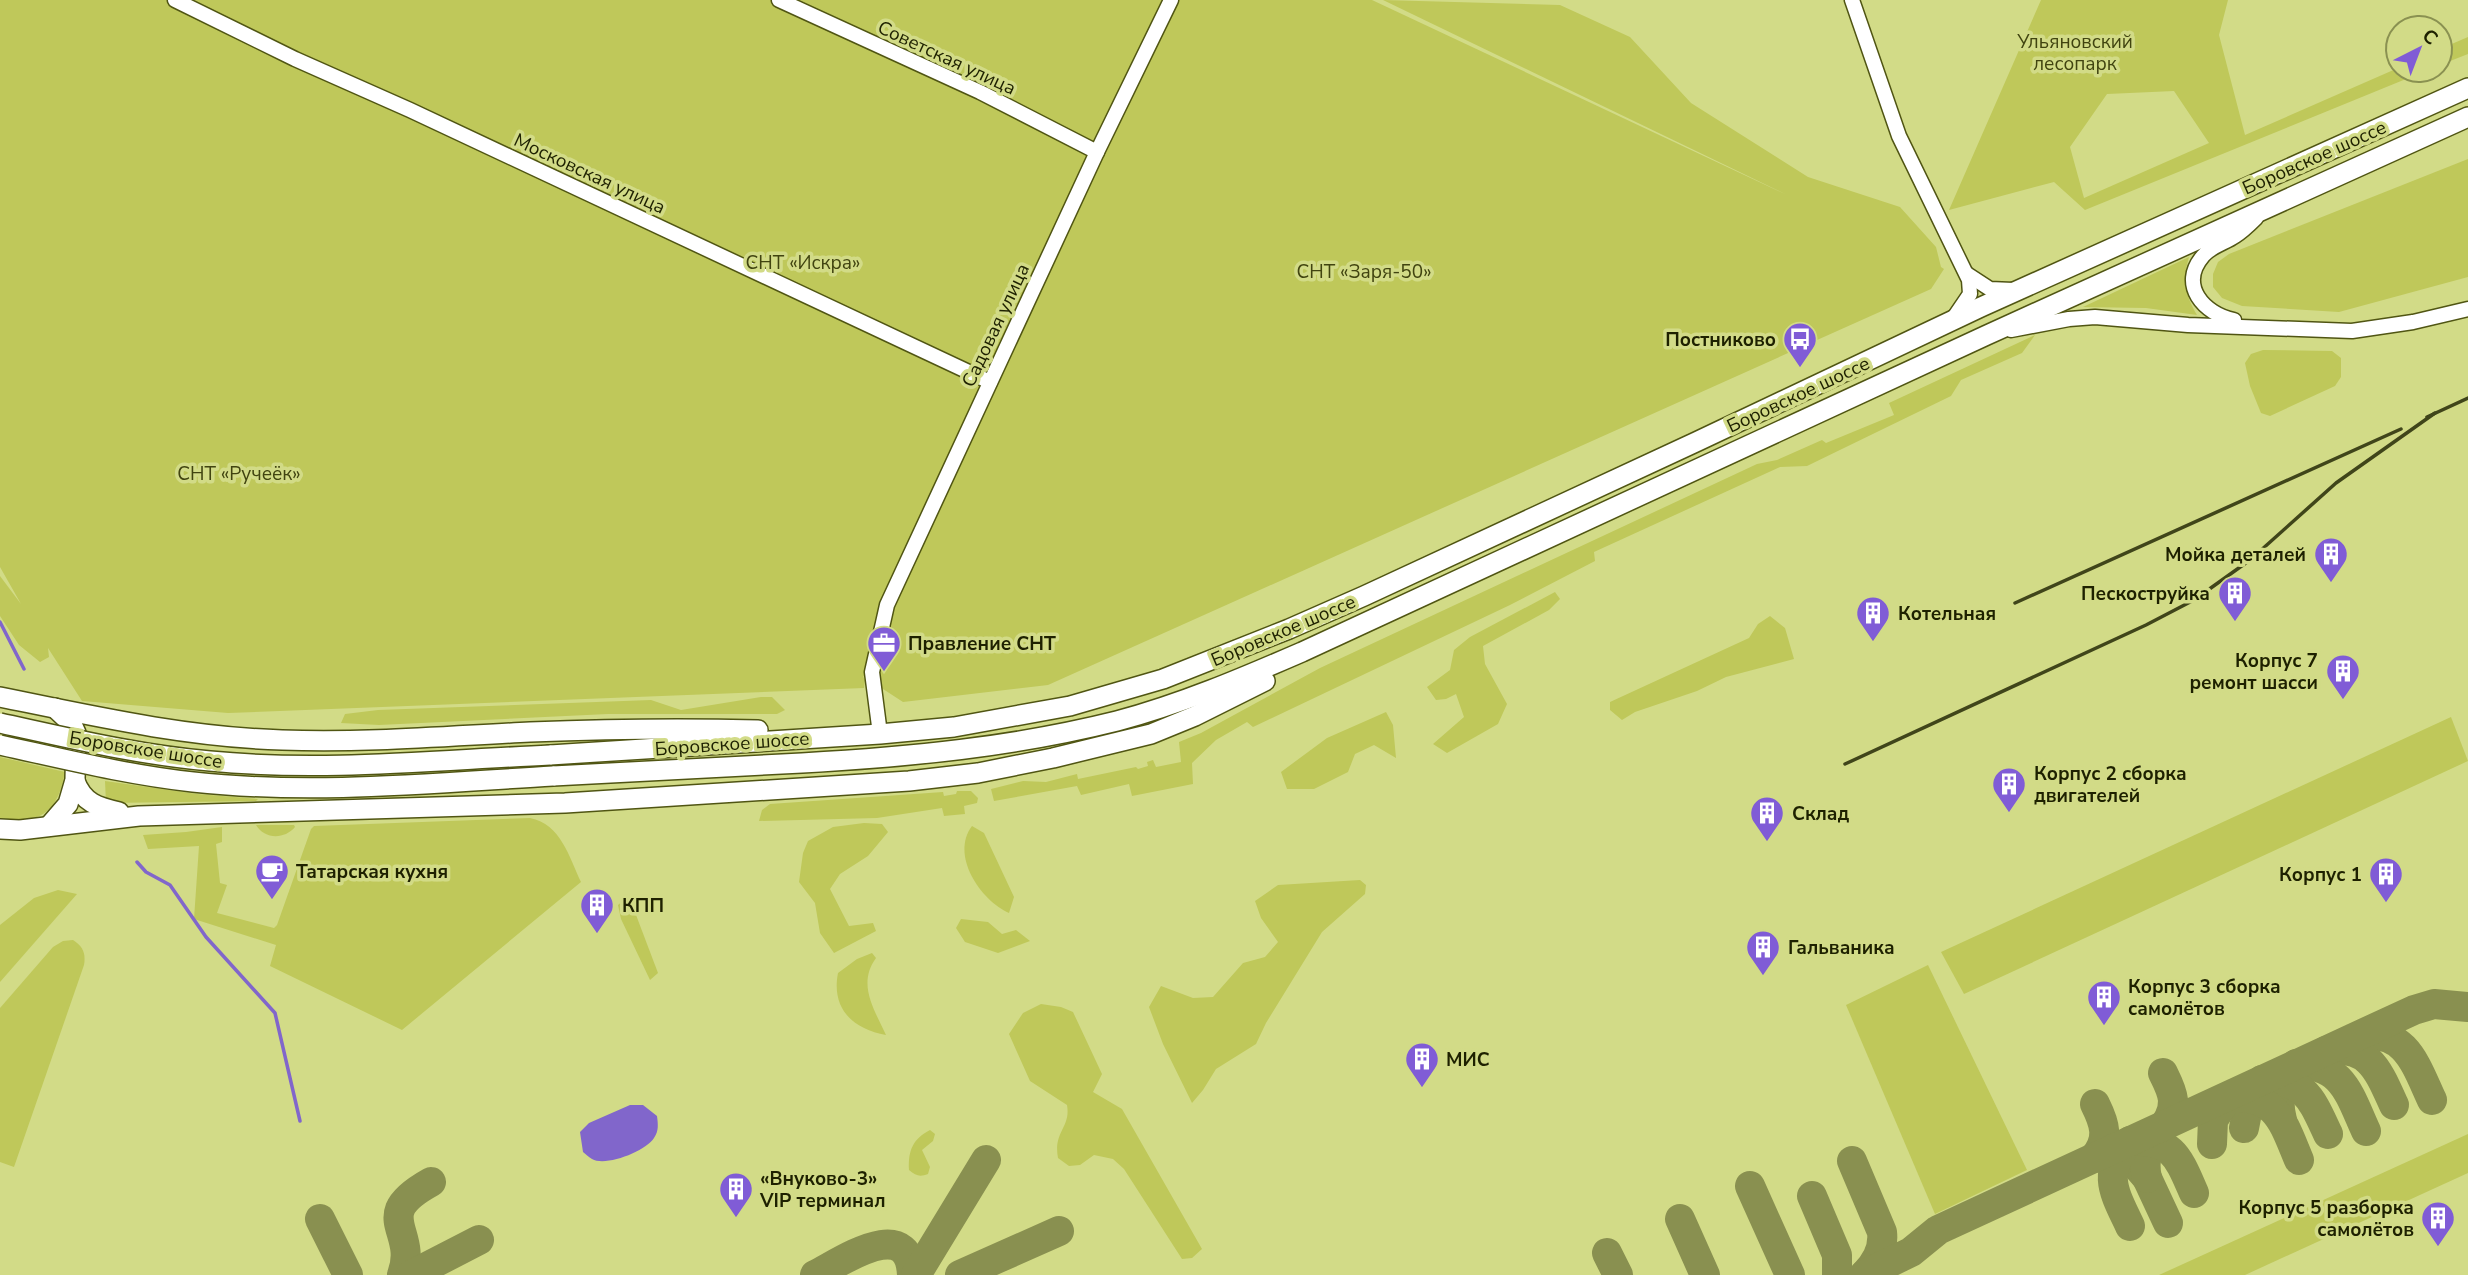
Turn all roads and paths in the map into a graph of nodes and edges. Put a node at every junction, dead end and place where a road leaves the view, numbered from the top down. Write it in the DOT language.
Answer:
graph roads {
  1 [pos="175,0"];
  2 [pos="779,0"];
  3 [pos="1171,0"];
  4 [pos="1852,0"];
  5 [pos="2468,88"];
  6 [pos="2468,117"];
  7 [pos="1097,152"];
  8 [pos="2268,208"];
  9 [pos="1967,274"];
  10 [pos="2018,290"];
  11 [pos="2468,309"];
  12 [pos="1949,322"];
  13 [pos="2273,329"];
  14 [pos="1987,335"];
  15 [pos="990,382"];
  16 [pos="1301,652"];
  17 [pos="1,697"];
  18 [pos="54,707"];
  19 [pos="0,723"];
  20 [pos="880,734"];
  21 [pos="827,737"];
  22 [pos="0,745"];
  23 [pos="75,781"];
  24 [pos="137,816"];
  25 [pos="49,826"];
  26 [pos="0,829"];
  27 [pos="20,830"];
  28 [pos="0,840"];
  1 -- 15 [label="street, Московская улица"];
  2 -- 7 [label="street, Советская улица"];
  3 -- 7 [label="street, Садовая улица"];
  4 -- 9 [label="street"];
  5 -- 10 [label="main road, Боровское шоссе"];
  6 -- 8 [label="main road, Боровское шоссе"];
  7 -- 15 [label="street, Садовая улица"];
  8 -- 13 [label="street"];
  8 -- 14 [label="main road, Боровское шоссе"];
  9 -- 10 [label="street"];
  9 -- 12 [label="street"];
  10 -- 12 [label="main road, Боровское шоссе"];
  11 -- 13 [label="street"];
  12 -- 20 [label="main road, Боровское шоссе"];
  13 -- 14 [label="street"];
  14 -- 16 [label="main road, Боровское шоссе"];
  15 -- 20 [label="street, Садовая улица"];
  16 -- 22 [label="main road, Боровское шоссе, bridge"];
  16 -- 24 [label="main road"];
  17 -- 18 [label="main road"];
  18 -- 21 [label="main road"];
  18 -- 23 [label="main road"];
  19 -- 21 [label="main road, Боровское шоссе, bridge"];
  20 -- 21 [label="main road, Боровское шоссе"];
  23 -- 24 [label="main road"];
  23 -- 25 [label="main road"];
  24 -- 25 [label="main road"];
  25 -- 27 [label="main road"];
  26 -- 27 [label="main road"];
  27 -- 28 [label="street"];
}
